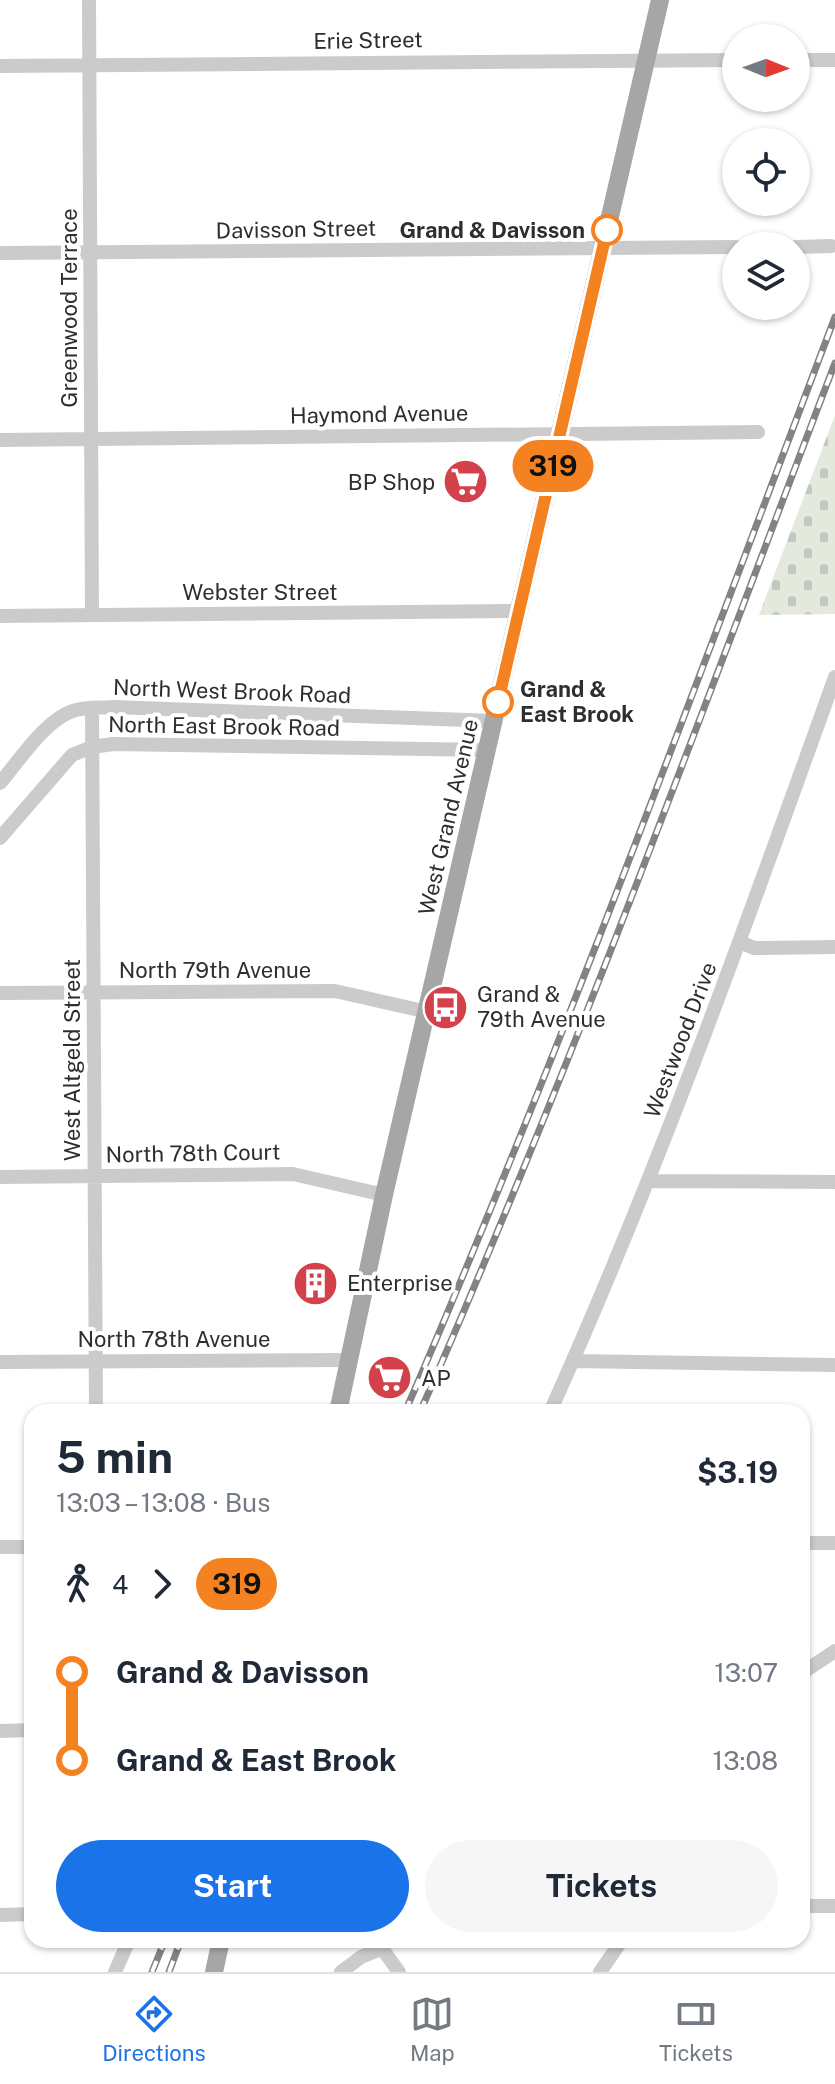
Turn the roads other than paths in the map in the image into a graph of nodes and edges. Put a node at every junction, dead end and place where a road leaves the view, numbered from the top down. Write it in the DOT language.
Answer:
graph roads {
  1 [pos="89,0"];
  2 [pos="660,0"];
  3 [pos="646,60"];
  4 [pos="722,60"];
  5 [pos="810,60"];
  6 [pos="835,60"];
  7 [pos="89,65"];
  8 [pos="0,66"];
  9 [pos="831,246"];
  10 [pos="722,247"];
  11 [pos="810,247"];
  12 [pos="603,248"];
  13 [pos="0,253"];
  14 [pos="90,253"];
  15 [pos="758,432"];
  16 [pos="560,434"];
  17 [pos="91,439"];
  18 [pos="0,440"];
  19 [pos="519,611"];
  20 [pos="92,615"];
  21 [pos="0,616"];
  22 [pos="835,677"];
  23 [pos="92,709"];
  24 [pos="494,721"];
  25 [pos="92,747"];
  26 [pos="487,750"];
  27 [pos="0,783"];
  28 [pos="0,838"];
  29 [pos="740,942"];
  30 [pos="835,947"];
  31 [pos="0,993"];
  32 [pos="94,993"];
  33 [pos="428,1012"];
  34 [pos="95,1176"];
  35 [pos="0,1177"];
  36 [pos="649,1181"];
  37 [pos="835,1182"];
  38 [pos="384,1195"];
  39 [pos="348,1360"];
  40 [pos="573,1361"];
  41 [pos="0,1362"];
  42 [pos="96,1362"];
  43 [pos="835,1365"];
  44 [pos="96,1404"];
  45 [pos="340,1404"];
  46 [pos="554,1404"];
  47 [pos="810,1543"];
  48 [pos="835,1543"];
  49 [pos="0,1547"];
  50 [pos="24,1547"];
  51 [pos="835,1651"];
  52 [pos="810,1668"];
  53 [pos="24,1730"];
  54 [pos="0,1731"];
  55 [pos="810,1906"];
  56 [pos="835,1906"];
  57 [pos="24,1914"];
  58 [pos="0,1915"];
  59 [pos="126,1948"];
  60 [pos="219,1948"];
  61 [pos="374,1948"];
  62 [pos="380,1948"];
  63 [pos="616,1948"];
  64 [pos="389,1969"];
  65 [pos="115,1972"];
  66 [pos="214,1972"];
  67 [pos="341,1972"];
  68 [pos="600,1972"];
  1 -- 7 [label="street, Greenwood Terrace"];
  2 -- 3 [label="main road, West Grand Avenue"];
  3 -- 4 [label="street, Erie Street"];
  3 -- 7 [label="street, Erie Street"];
  3 -- 12 [label="main road, West Grand Avenue"];
  5 -- 6 [label="street"];
  7 -- 8 [label="street, Erie Street"];
  7 -- 14 [label="street, Greenwood Terrace"];
  9 -- 11 [label="street"];
  10 -- 12 [label="street, Davisson Street"];
  12 -- 14 [label="street, Davisson Street"];
  12 -- 16 [label="main road, West Grand Avenue"];
  13 -- 14 [label="street, Davisson Street"];
  14 -- 17 [label="street, Greenwood Terrace"];
  15 -- 16 [label="street, Haymond Avenue"];
  16 -- 17 [label="street, Haymond Avenue"];
  16 -- 19 [label="main road, West Grand Avenue"];
  17 -- 18 [label="street, Haymond Avenue"];
  17 -- 20 [label="street, Greenwood Terrace"];
  19 -- 20 [label="street, Webster Street"];
  19 -- 24 [label="main road, West Grand Avenue"];
  20 -- 21 [label="street, Webster Street"];
  22 -- 29 [label="street, Westwood Drive"];
  23 -- 24 [label="street, North West Brook Road"];
  23 -- 25 [label="street, West Altgeld Street"];
  23 -- 27 [label="street, North West Brook Road"];
  24 -- 26 [label="main road, West Grand Avenue"];
  25 -- 26 [label="street, North East Brook Road"];
  25 -- 28 [label="street, North East Brook Road"];
  25 -- 32 [label="street, West Altgeld Street"];
  26 -- 33 [label="main road, West Grand Avenue"];
  29 -- 30 [label="street"];
  29 -- 36 [label="street, Westwood Drive"];
  31 -- 32 [label="street, North 79th Avenue"];
  32 -- 33 [label="street, North 79th Avenue"];
  32 -- 34 [label="street, West Altgeld Street"];
  33 -- 38 [label="main road, West Grand Avenue"];
  34 -- 35 [label="street, North 78th Court"];
  34 -- 38 [label="street, North 78th Court"];
  34 -- 42 [label="street, West Altgeld Street"];
  36 -- 37 [label="street"];
  36 -- 40 [label="street, Westwood Drive"];
  38 -- 39 [label="main road, West Grand Avenue"];
  39 -- 42 [label="street, North 78th Avenue"];
  39 -- 45 [label="main road, West Grand Avenue"];
  40 -- 43 [label="street"];
  40 -- 46 [label="street, Westwood Drive"];
  41 -- 42 [label="street, North 78th Avenue"];
  42 -- 44 [label="street, West Altgeld Street"];
  47 -- 48 [label="street"];
  49 -- 50 [label="street"];
  51 -- 52 [label="street"];
  53 -- 54 [label="street"];
  55 -- 56 [label="street"];
  57 -- 58 [label="street"];
  59 -- 65 [label="street"];
  60 -- 66 [label="main road"];
  61 -- 67 [label="street"];
  62 -- 64 [label="street"];
  63 -- 68 [label="street"];
}
